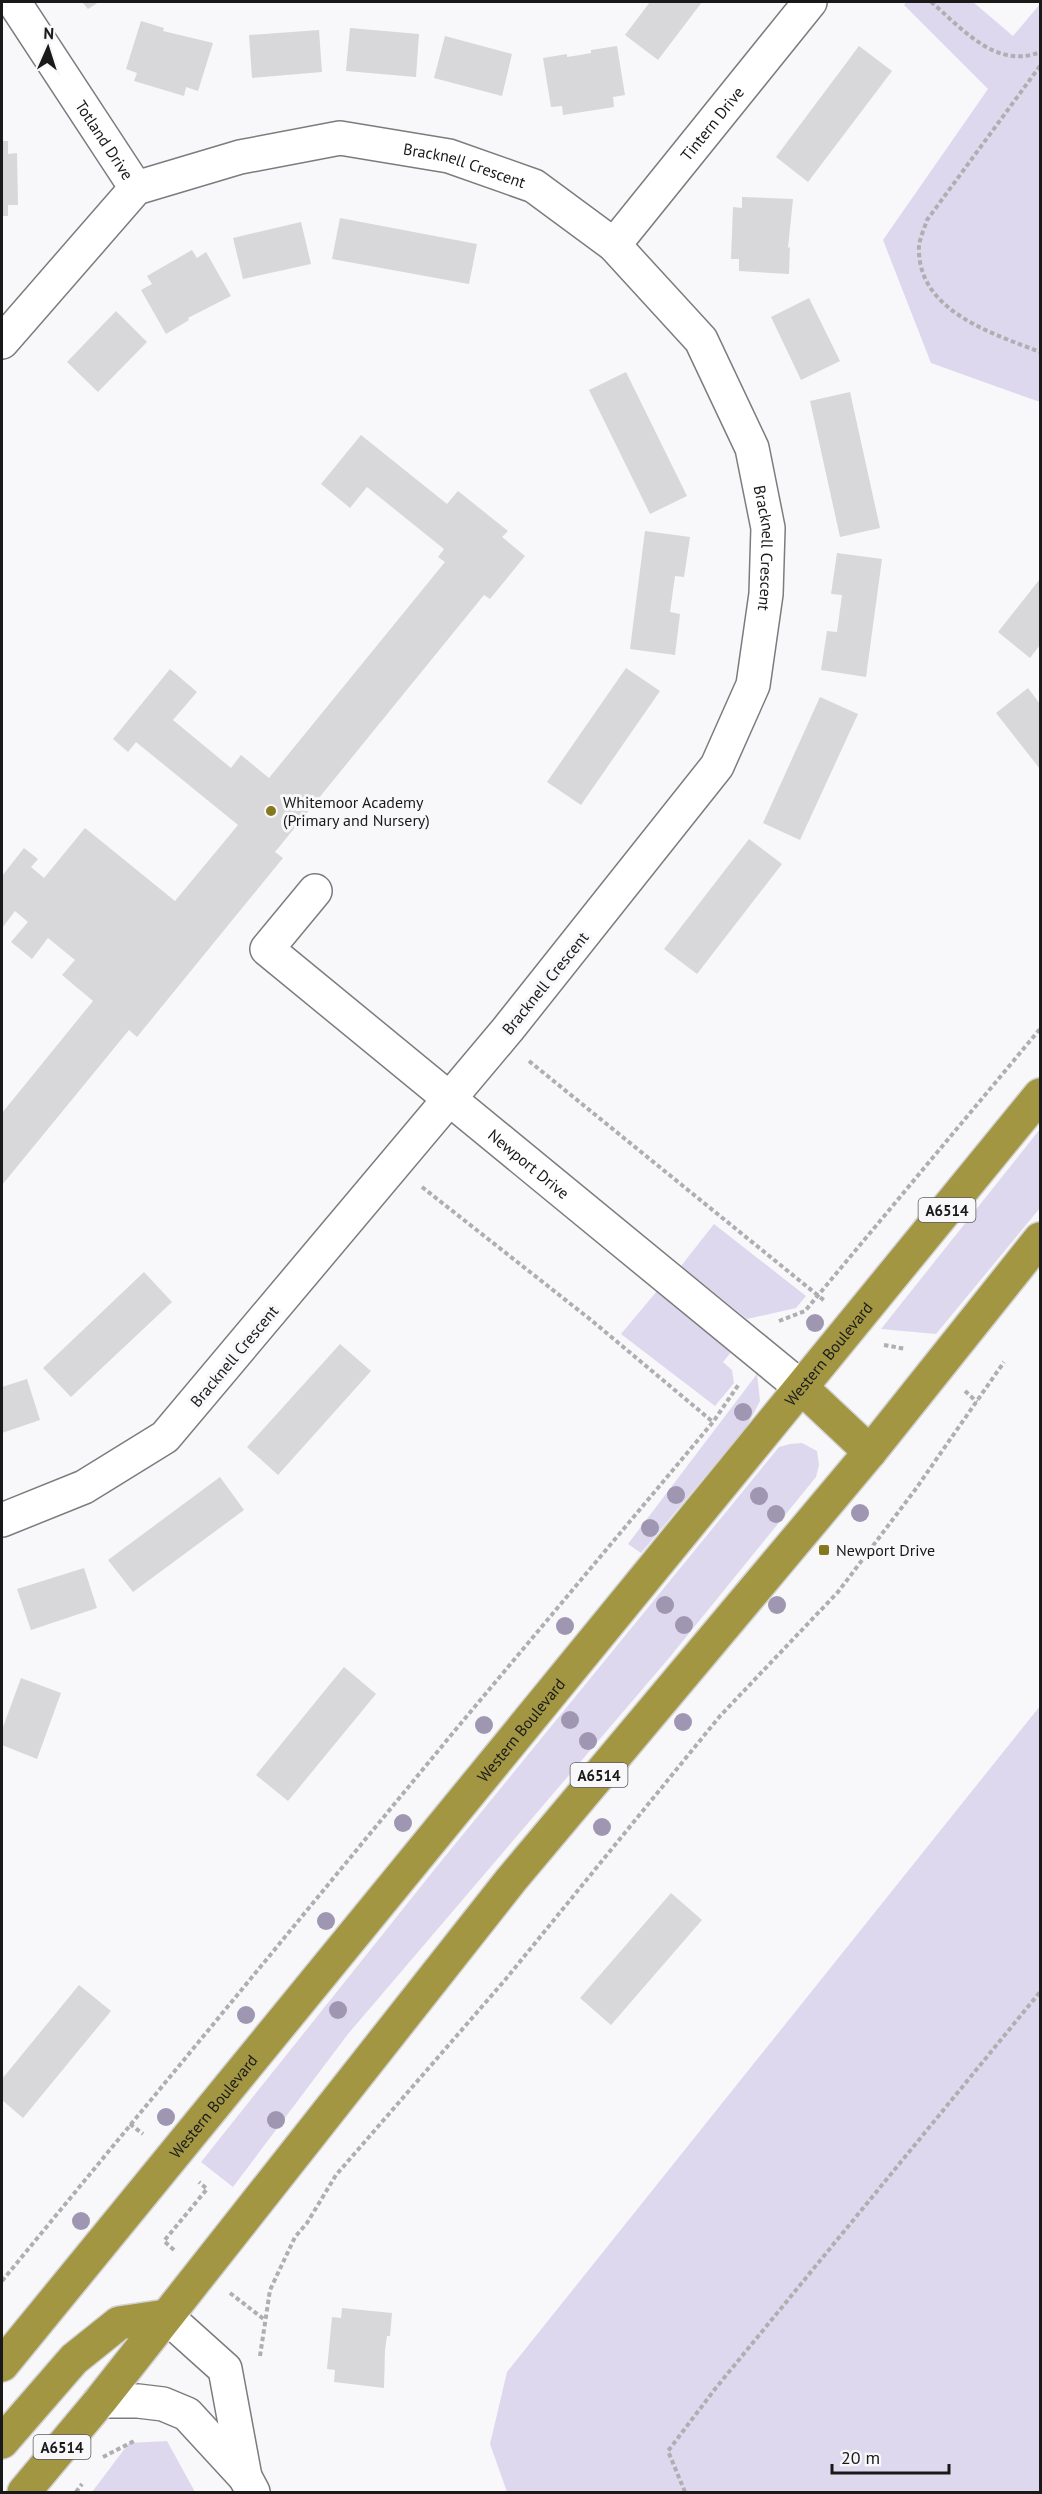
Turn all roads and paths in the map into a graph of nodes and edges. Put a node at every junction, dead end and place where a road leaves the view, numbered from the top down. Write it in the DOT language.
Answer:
graph roads {
  1 [pos="14,2"];
  2 [pos="810,2"];
  3 [pos="932,2"];
  4 [pos="1041,52"];
  5 [pos="1041,66"];
  6 [pos="136,188"];
  7 [pos="614,245"];
  8 [pos="2,342"];
  9 [pos="1041,352"];
  10 [pos="315,891"];
  11 [pos="1041,1029"];
  12 [pos="501,1037"];
  13 [pos="1041,1095"];
  14 [pos="450,1099"];
  15 [pos="395,1166"];
  16 [pos="1041,1239"];
  17 [pos="818,1295"];
  18 [pos="853,1324"];
  19 [pos="747,1345"];
  20 [pos="1004,1362"];
  21 [pos="937,1365"];
  22 [pos="802,1389"];
  23 [pos="977,1402"];
  24 [pos="713,1422"];
  25 [pos="870,1452"];
  26 [pos="2,1520"];
  27 [pos="1041,1992"];
  28 [pos="295,2236"];
  29 [pos="2,2281"];
  30 [pos="166,2316"];
  31 [pos="2,2365"];
  32 [pos="100,2401"];
  33 [pos="2,2442"];
  34 [pos="249,2485"];
  35 [pos="24,2493"];
  36 [pos="685,2493"];
  1 -- 6 [label="street, Totland Drive"];
  2 -- 7 [label="street, Tintern Drive"];
  3 -- 4 [label="path"];
  5 -- 9 [label="path"];
  6 -- 7 [label="street, Bracknell Crescent"];
  6 -- 8 [label="street"];
  7 -- 12 [label="street, Bracknell Crescent"];
  10 -- 14 [label="street, Newport Drive"];
  11 -- 17 [label="path"];
  12 -- 14 [label="street, Bracknell Crescent"];
  12 -- 17 [label="path"];
  13 -- 18 [label="highway, Western Boulevard / A6514"];
  14 -- 15 [label="street, Bracknell Crescent"];
  14 -- 19 [label="street, Newport Drive"];
  15 -- 24 [label="path"];
  15 -- 26 [label="street, Bracknell Crescent"];
  16 -- 21 [label="highway, A6514"];
  17 -- 18 [label="path"];
  17 -- 19 [label="path"];
  18 -- 21 [label="path"];
  18 -- 22 [label="highway, Western Boulevard / A6514"];
  19 -- 22 [label="street, Newport Drive"];
  19 -- 24 [label="path"];
  20 -- 23 [label="path"];
  21 -- 23 [label="path"];
  21 -- 25 [label="highway, A6514"];
  22 -- 25 [label="highway"];
  22 -- 31 [label="highway, Western Boulevard / A6514"];
  23 -- 28 [label="path"];
  24 -- 29 [label="path"];
  25 -- 30 [label="highway, A6514"];
  27 -- 36 [label="path"];
  30 -- 32 [label="highway, A6514"];
  30 -- 33 [label="highway"];
  30 -- 34 [label="street"];
  32 -- 34 [label="street"];
  32 -- 35 [label="highway, A6514"];
}
